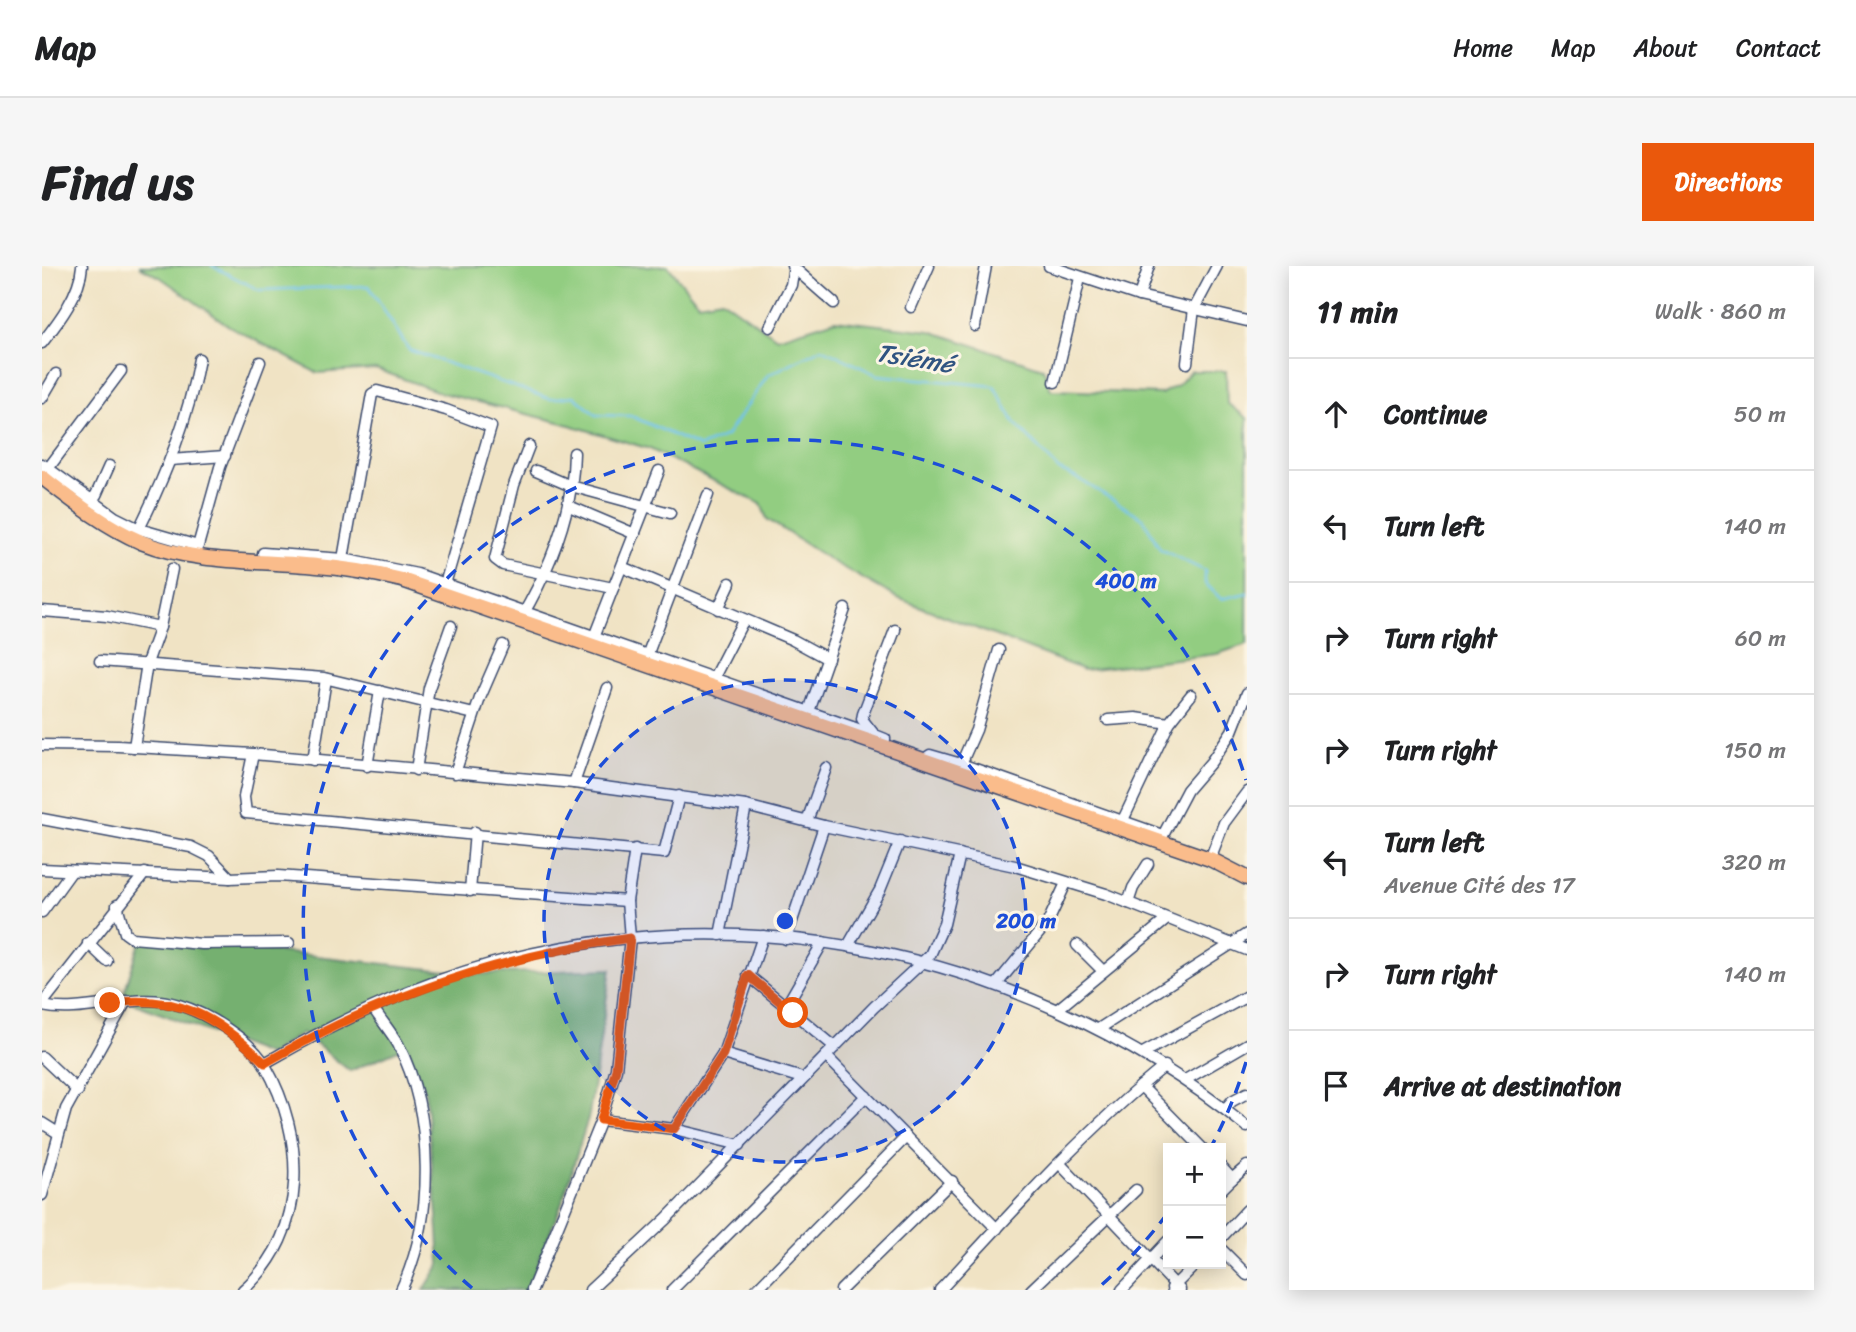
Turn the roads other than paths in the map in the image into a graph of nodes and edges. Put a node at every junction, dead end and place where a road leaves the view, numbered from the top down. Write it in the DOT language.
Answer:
graph roads {
  1 [pos="82,266"];
  2 [pos="793,266"];
  3 [pos="929,266"];
  4 [pos="986,266"];
  5 [pos="1149,266"];
  6 [pos="1217,266"];
  7 [pos="1054,267"];
  8 [pos="1080,278"];
  9 [pos="1139,296"];
  10 [pos="834,303"];
  11 [pos="911,307"];
  12 [pos="1194,309"];
  13 [pos="1247,321"];
  14 [pos="975,326"];
  15 [pos="770,327"];
  16 [pos="42,343"];
  17 [pos="199,359"];
  18 [pos="260,362"];
  19 [pos="1187,363"];
  20 [pos="121,371"];
  21 [pos="56,374"];
  22 [pos="1055,382"];
  23 [pos="42,398"];
  24 [pos="529,446"];
  25 [pos="574,453"];
  26 [pos="225,456"];
  27 [pos="170,460"];
  28 [pos="110,466"];
  29 [pos="44,471"];
  30 [pos="536,471"];
  31 [pos="659,471"];
  32 [pos="571,486"];
  33 [pos="708,495"];
  34 [pos="86,504"];
  35 [pos="569,506"];
  36 [pos="645,506"];
  37 [pos="670,513"];
  38 [pos="139,529"];
  39 [pos="635,534"];
  40 [pos="263,553"];
  41 [pos="342,559"];
  42 [pos="622,567"];
  43 [pos="172,569"];
  44 [pos="545,572"];
  45 [pos="730,583"];
  46 [pos="445,584"];
  47 [pos="613,589"];
  48 [pos="674,589"];
  49 [pos="718,609"];
  50 [pos="845,609"];
  51 [pos="42,611"];
  52 [pos="522,617"];
  53 [pos="743,621"];
  54 [pos="451,626"];
  55 [pos="160,627"];
  56 [pos="895,631"];
  57 [pos="593,641"];
  58 [pos="503,645"];
  59 [pos="999,650"];
  60 [pos="828,659"];
  61 [pos="646,660"];
  62 [pos="100,661"];
  63 [pos="147,663"];
  64 [pos="326,679"];
  65 [pos="711,682"];
  66 [pos="607,688"];
  67 [pos="380,691"];
  68 [pos="1247,693"];
  69 [pos="1191,695"];
  70 [pos="427,703"];
  71 [pos="474,714"];
  72 [pos="807,715"];
  73 [pos="1108,720"];
  74 [pos="1169,723"];
  75 [pos="879,741"];
  76 [pos="42,745"];
  77 [pos="135,747"];
  78 [pos="253,754"];
  79 [pos="313,760"];
  80 [pos="923,760"];
  81 [pos="961,764"];
  82 [pos="367,766"];
  83 [pos="826,768"];
  84 [pos="416,771"];
  85 [pos="455,773"];
  86 [pos="574,783"];
  87 [pos="1247,792"];
  88 [pos="680,796"];
  89 [pos="746,806"];
  90 [pos="42,819"];
  91 [pos="1123,820"];
  92 [pos="807,821"];
  93 [pos="824,826"];
  94 [pos="475,832"];
  95 [pos="1161,839"];
  96 [pos="900,841"];
  97 [pos="635,849"];
  98 [pos="960,854"];
  99 [pos="1210,859"];
  100 [pos="1148,864"];
  101 [pos="42,869"];
  102 [pos="71,872"];
  103 [pos="145,873"];
  104 [pos="1245,873"];
  105 [pos="230,878"];
  106 [pos="1066,883"];
  107 [pos="470,891"];
  108 [pos="627,901"];
  109 [pos="1128,903"];
  110 [pos="117,905"];
  111 [pos="42,912"];
  112 [pos="1166,920"];
  113 [pos="1247,934"];
  114 [pos="720,935"];
  115 [pos="763,936"];
  116 [pos="630,938"];
  117 [pos="786,939"];
  118 [pos="823,942"];
  119 [pos="88,943"];
  120 [pos="289,943"];
  121 [pos="1234,943"];
  122 [pos="849,944"];
  123 [pos="1077,945"];
  124 [pos="1247,950"];
  125 [pos="107,961"];
  126 [pos="922,961"];
  127 [pos="1102,970"];
  128 [pos="748,975"];
  129 [pos="997,985"];
  130 [pos="1247,996"];
  131 [pos="127,1001"];
  132 [pos="42,1005"];
  133 [pos="785,1008"];
  134 [pos="373,1009"];
  135 [pos="1058,1009"];
  136 [pos="1100,1028"];
  137 [pos="1247,1044"];
  138 [pos="835,1047"];
  139 [pos="1143,1053"];
  140 [pos="723,1054"];
  141 [pos="826,1056"];
  142 [pos="42,1057"];
  143 [pos="265,1063"];
  144 [pos="1165,1066"];
  145 [pos="802,1078"];
  146 [pos="1185,1080"];
  147 [pos="1141,1086"];
  148 [pos="78,1091"];
  149 [pos="1247,1093"];
  150 [pos="866,1096"];
  151 [pos="1225,1109"];
  152 [pos="601,1120"];
  153 [pos="42,1123"];
  154 [pos="1247,1127"];
  155 [pos="674,1129"];
  156 [pos="58,1133"];
  157 [pos="906,1137"];
  158 [pos="1197,1143"];
  159 [pos="740,1146"];
  160 [pos="1061,1165"];
  161 [pos="1247,1166"];
  162 [pos="1226,1172"];
  163 [pos="1232,1179"];
  164 [pos="952,1181"];
  165 [pos="1226,1185"];
  166 [pos="1136,1190"];
  167 [pos="42,1193"];
  168 [pos="1247,1210"];
  169 [pos="1109,1216"];
  170 [pos="997,1229"];
  171 [pos="1226,1233"];
  172 [pos="1163,1247"];
  173 [pos="1226,1253"];
  174 [pos="1152,1260"];
  175 [pos="1192,1269"];
  176 [pos="1247,1275"];
  177 [pos="1175,1288"];
  178 [pos="243,1290"];
  179 [pos="401,1290"];
  180 [pos="532,1290"];
  181 [pos="590,1290"];
  182 [pos="672,1290"];
  183 [pos="756,1290"];
  184 [pos="841,1290"];
  185 [pos="940,1290"];
  186 [pos="1031,1290"];
  187 [pos="1122,1290"];
  1 -- 16 [label="street"];
  2 -- 10 [label="street"];
  2 -- 15 [label="street"];
  3 -- 11 [label="street"];
  4 -- 14 [label="street"];
  5 -- 9 [label="street"];
  6 -- 12 [label="street"];
  7 -- 8 [label="street"];
  8 -- 9 [label="street"];
  8 -- 22 [label="street"];
  9 -- 12 [label="street"];
  12 -- 13 [label="street"];
  12 -- 19 [label="street"];
  17 -- 27 [label="street"];
  18 -- 26 [label="street"];
  20 -- 29 [label="street"];
  21 -- 23 [label="street"];
  24 -- 44 [label="street"];
  25 -- 32 [label="street"];
  26 -- 27 [label="street"];
  26 -- 38 [label="street"];
  27 -- 38 [label="street"];
  28 -- 34 [label="street"];
  29 -- 34 [label="main road"];
  30 -- 32 [label="street"];
  31 -- 36 [label="street"];
  32 -- 35 [label="street"];
  32 -- 36 [label="street"];
  33 -- 48 [label="street"];
  34 -- 38 [label="street"];
  34 -- 52 [label="main road"];
  35 -- 39 [label="street"];
  35 -- 44 [label="street"];
  36 -- 37 [label="street"];
  36 -- 39 [label="street"];
  39 -- 42 [label="street"];
  40 -- 41 [label="street"];
  41 -- 46 [label="street"];
  41 -- 46 [label="street"];
  42 -- 47 [label="street"];
  42 -- 48 [label="street"];
  43 -- 55 [label="street"];
  44 -- 47 [label="street"];
  44 -- 52 [label="street"];
  45 -- 49 [label="street"];
  46 -- 52 [label="street"];
  47 -- 57 [label="street"];
  48 -- 49 [label="street"];
  48 -- 61 [label="street"];
  49 -- 53 [label="street"];
  50 -- 60 [label="street"];
  51 -- 55 [label="street"];
  52 -- 57 [label="main road"];
  53 -- 60 [label="street"];
  53 -- 65 [label="street"];
  54 -- 70 [label="street"];
  55 -- 63 [label="street"];
  56 -- 75 [label="street"];
  57 -- 61 [label="main road"];
  58 -- 71 [label="street"];
  59 -- 81 [label="street"];
  60 -- 72 [label="street"];
  61 -- 65 [label="main road"];
  62 -- 63 [label="street"];
  63 -- 64 [label="street"];
  63 -- 77 [label="street"];
  64 -- 67 [label="street"];
  64 -- 79 [label="street"];
  65 -- 72 [label="main road"];
  66 -- 86 [label="street"];
  67 -- 70 [label="street"];
  67 -- 82 [label="street"];
  68 -- 95 [label="street"];
  69 -- 74 [label="street"];
  70 -- 71 [label="street"];
  70 -- 84 [label="street"];
  71 -- 85 [label="street"];
  72 -- 75 [label="main road"];
  73 -- 74 [label="street"];
  74 -- 91 [label="street"];
  75 -- 80 [label="main road"];
  76 -- 77 [label="street"];
  77 -- 78 [label="street"];
  78 -- 79 [label="street"];
  78 -- 94 [label="street"];
  79 -- 82 [label="street"];
  80 -- 81 [label="street"];
  80 -- 95 [label="main road"];
  81 -- 91 [label="street"];
  82 -- 84 [label="street"];
  83 -- 92 [label="street"];
  84 -- 85 [label="street"];
  85 -- 86 [label="street"];
  86 -- 88 [label="street"];
  87 -- 99 [label="street"];
  88 -- 89 [label="street"];
  88 -- 97 [label="street"];
  89 -- 92 [label="street"];
  89 -- 114 [label="street"];
  90 -- 105 [label="street"];
  91 -- 95 [label="street"];
  92 -- 93 [label="street"];
  93 -- 96 [label="street"];
  93 -- 117 [label="street"];
  94 -- 97 [label="street"];
  94 -- 107 [label="street"];
  95 -- 99 [label="main road"];
  96 -- 98 [label="street"];
  96 -- 122 [label="street"];
  97 -- 108 [label="street"];
  98 -- 106 [label="street"];
  98 -- 126 [label="street"];
  99 -- 104 [label="main road"];
  100 -- 109 [label="street"];
  101 -- 102 [label="street"];
  102 -- 103 [label="street"];
  102 -- 111 [label="street"];
  103 -- 105 [label="street"];
  103 -- 110 [label="street"];
  105 -- 107 [label="street"];
  106 -- 109 [label="street"];
  106 -- 129 [label="street"];
  107 -- 108 [label="street"];
  108 -- 116 [label="street"];
  109 -- 112 [label="street"];
  110 -- 119 [label="street"];
  110 -- 120 [label="street"];
  112 -- 121 [label="street"];
  112 -- 127 [label="street"];
  113 -- 121 [label="street"];
  114 -- 115 [label="street"];
  114 -- 116 [label="street"];
  115 -- 117 [label="street"];
  115 -- 128 [label="street"];
  116 -- 134 [label="street"];
  116 -- 152 [label="street"];
  117 -- 118 [label="street"];
  118 -- 122 [label="street"];
  118 -- 133 [label="street"];
  119 -- 125 [label="street"];
  119 -- 132 [label="street"];
  121 -- 124 [label="street"];
  121 -- 136 [label="street"];
  122 -- 126 [label="street"];
  123 -- 127 [label="street"];
  126 -- 129 [label="street"];
  126 -- 138 [label="street"];
  127 -- 135 [label="street"];
  128 -- 133 [label="street"];
  128 -- 140 [label="street"];
  129 -- 135 [label="street"];
  130 -- 139 [label="street"];
  131 -- 132 [label="street"];
  131 -- 143 [label="street"];
  131 -- 148 [label="street"];
  133 -- 138 [label="street"];
  134 -- 143 [label="street"];
  134 -- 179 [label="street"];
  135 -- 136 [label="street"];
  136 -- 139 [label="street"];
  137 -- 146 [label="street"];
  138 -- 141 [label="street"];
  139 -- 144 [label="street"];
  140 -- 145 [label="street"];
  140 -- 155 [label="street"];
  141 -- 145 [label="street"];
  141 -- 150 [label="street"];
  142 -- 148 [label="street"];
  143 -- 178 [label="street"];
  144 -- 146 [label="street"];
  144 -- 147 [label="street"];
  145 -- 159 [label="street"];
  146 -- 151 [label="street"];
  147 -- 158 [label="street"];
  147 -- 160 [label="street"];
  148 -- 156 [label="street"];
  149 -- 151 [label="street"];
  150 -- 157 [label="street"];
  150 -- 182 [label="street"];
  151 -- 154 [label="street"];
  152 -- 155 [label="street"];
  152 -- 180 [label="street"];
  153 -- 156 [label="street"];
  155 -- 159 [label="street"];
  156 -- 167 [label="street"];
  157 -- 164 [label="street"];
  157 -- 183 [label="street"];
  159 -- 181 [label="street"];
  160 -- 169 [label="street"];
  160 -- 170 [label="street"];
  161 -- 163 [label="street"];
  162 -- 163 [label="street"];
  163 -- 165 [label="street"];
  164 -- 170 [label="street"];
  164 -- 184 [label="street"];
  166 -- 169 [label="street"];
  168 -- 171 [label="street"];
  169 -- 174 [label="street"];
  169 -- 186 [label="street"];
  170 -- 185 [label="street"];
  172 -- 174 [label="street"];
  173 -- 176 [label="street"];
  174 -- 177 [label="street"];
  174 -- 187 [label="street"];
  175 -- 177 [label="street"];
}
